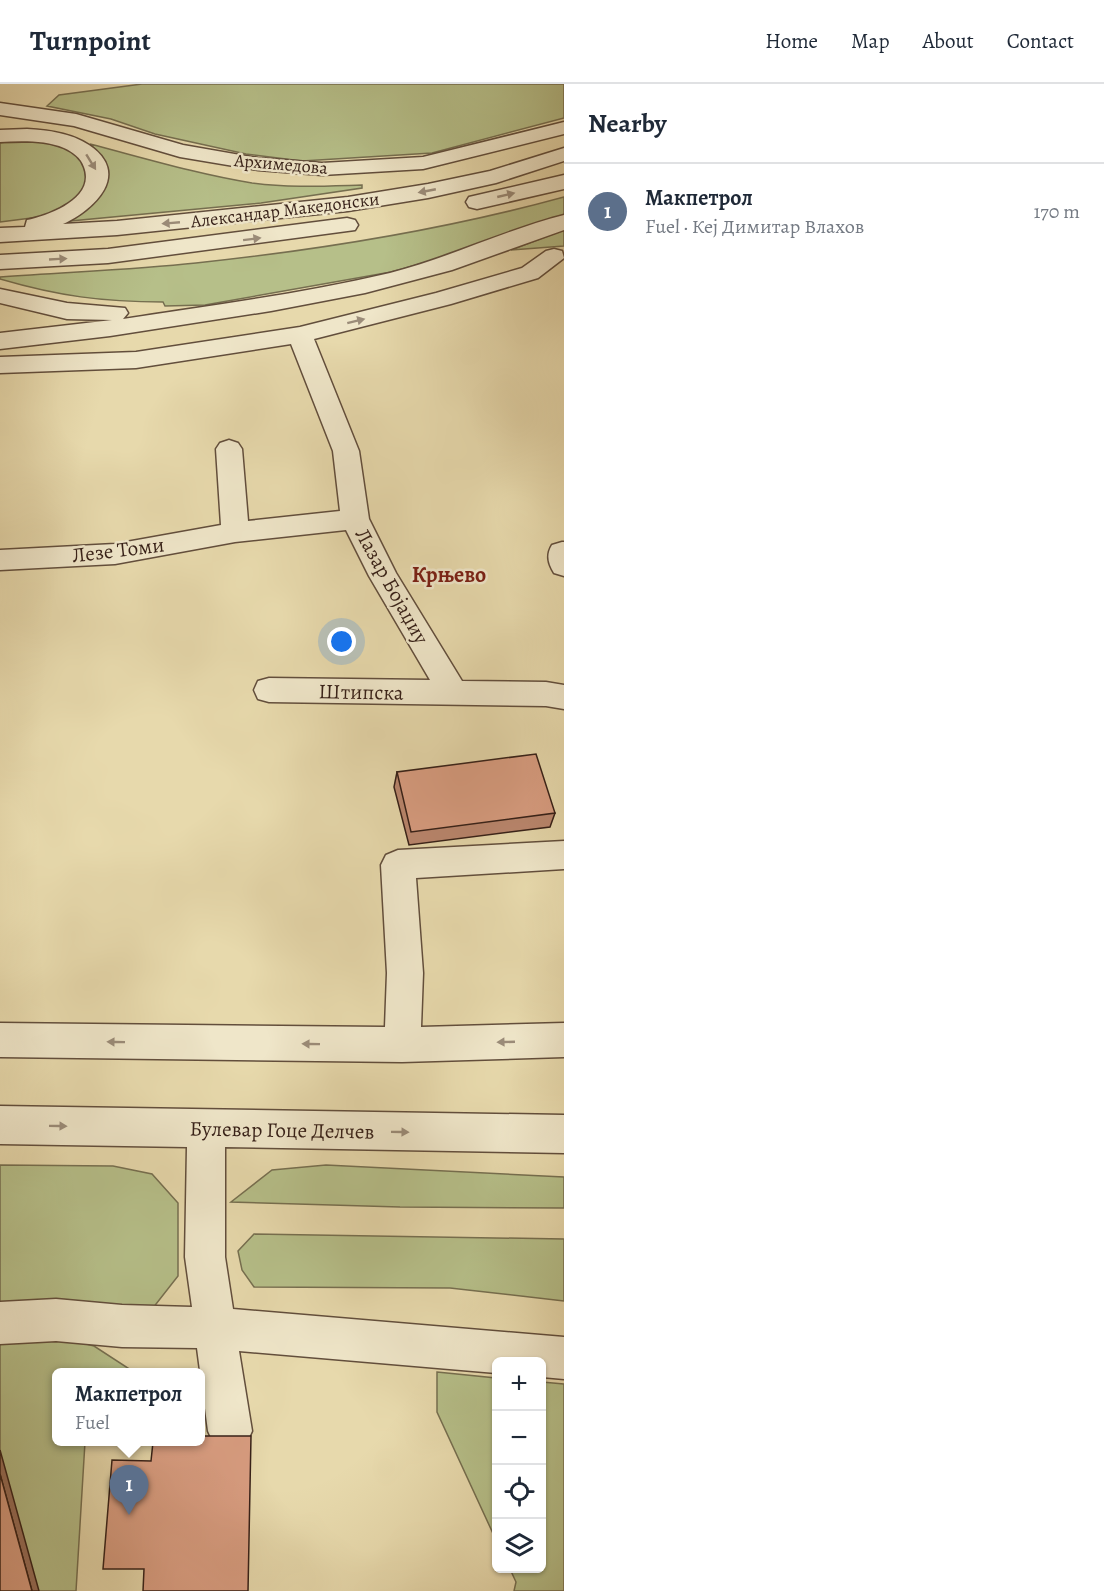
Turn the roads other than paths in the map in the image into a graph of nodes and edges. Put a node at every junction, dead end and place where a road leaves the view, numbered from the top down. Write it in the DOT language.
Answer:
graph roads {
  1 [pos="0,109"];
  2 [pos="0,126"];
  3 [pos="564,128"];
  4 [pos="0,136"];
  5 [pos="564,153"];
  6 [pos="564,182"];
  7 [pos="564,222"];
  8 [pos="0,228"];
  9 [pos="0,235"];
  10 [pos="559,256"];
  11 [pos="0,262"];
  12 [pos="426,270"];
  13 [pos="0,296"];
  14 [pos="216,312"];
  15 [pos="0,320"];
  16 [pos="89,332"];
  17 [pos="300,335"];
  18 [pos="0,341"];
  19 [pos="0,365"];
  20 [pos="230,450"];
  21 [pos="356,519"];
  22 [pos="235,532"];
  23 [pos="0,560"];
  24 [pos="269,690"];
  25 [pos="453,693"];
  26 [pos="564,697"];
  27 [pos="564,855"];
  28 [pos="0,1040"];
  29 [pos="564,1040"];
  30 [pos="402,1045"];
  31 [pos="0,1125"];
  32 [pos="206,1128"];
  33 [pos="564,1134"];
  34 [pos="0,1323"];
  35 [pos="215,1328"];
  36 [pos="564,1358"];
  37 [pos="230,1431"];
  1 -- 3 [label="street, Архимедова"];
  2 -- 5 [label="street"];
  4 -- 8 [label="street, one-way"];
  5 -- 9 [label="street, Александар Македонски, one-way"];
  11 -- 6 [label="street, Александар Македонски, one-way"];
  7 -- 12 [label="street"];
  10 -- 12 [label="street"];
  17 -- 10 [label="street, one-way"];
  12 -- 14 [label="street"];
  13 -- 14 [label="street"];
  14 -- 16 [label="street"];
  15 -- 16 [label="street"];
  16 -- 18 [label="street"];
  17 -- 19 [label="street"];
  17 -- 21 [label="street, Лазар Бојаџиу"];
  20 -- 22 [label="street"];
  21 -- 22 [label="street, Лезе Томи"];
  21 -- 25 [label="street, Лазар Бојаџиу"];
  22 -- 23 [label="street, Лезе Томи"];
  24 -- 25 [label="street, Штипска"];
  25 -- 26 [label="street"];
  27 -- 30 [label="street"];
  30 -- 28 [label="street, one-way"];
  29 -- 30 [label="street, one-way"];
  31 -- 32 [label="street, Булевар Гоце Делчев, one-way"];
  32 -- 33 [label="street, Булевар Гоце Делчев, one-way"];
  32 -- 35 [label="street"];
  34 -- 35 [label="street"];
  35 -- 36 [label="street"];
  35 -- 37 [label="street"];
}
